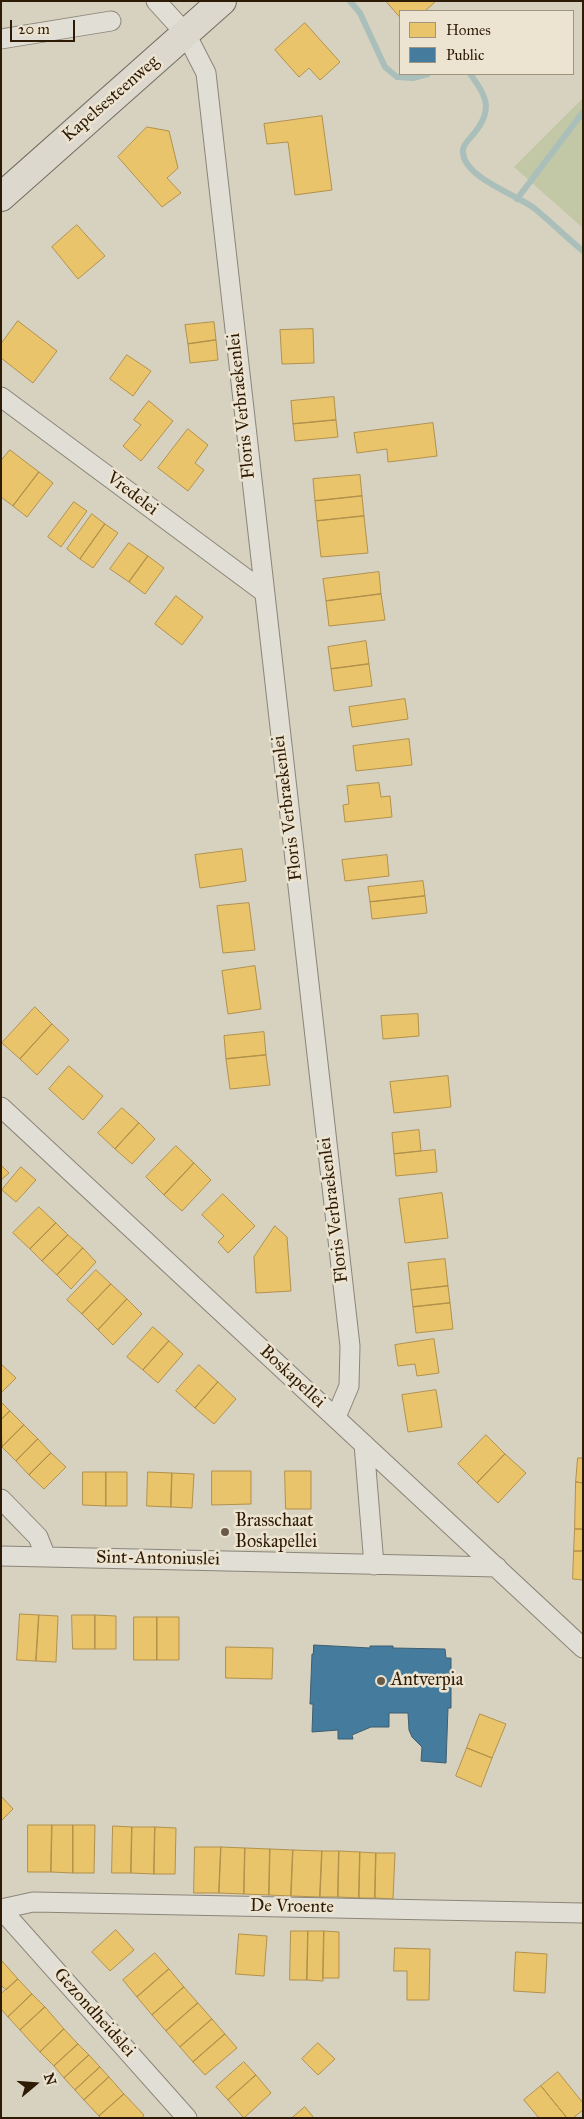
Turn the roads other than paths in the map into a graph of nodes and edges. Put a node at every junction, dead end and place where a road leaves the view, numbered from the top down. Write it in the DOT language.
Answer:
graph roads {
  1 [pos="156,1"];
  2 [pos="222,1"];
  3 [pos="110,21"];
  4 [pos="186,34"];
  5 [pos="1,39"];
  6 [pos="1,197"];
  7 [pos="1,397"];
  8 [pos="264,592"];
  9 [pos="1,1107"];
  10 [pos="336,1417"];
  11 [pos="364,1444"];
  12 [pos="1,1499"];
  13 [pos="1,1556"];
  14 [pos="46,1557"];
  15 [pos="374,1565"];
  16 [pos="497,1567"];
  17 [pos="583,1648"];
  18 [pos="1,1909"];
  19 [pos="583,1913"];
  20 [pos="187,2118"];
  1 -- 4 [label="street, Floris Verbraekenlei"];
  2 -- 4 [label="main road, Kapelsesteenweg"];
  3 -- 5 [label="street"];
  4 -- 6 [label="main road, Kapelsesteenweg"];
  4 -- 8 [label="street, Floris Verbraekenlei"];
  7 -- 8 [label="street, Vredelei"];
  8 -- 10 [label="street, Floris Verbraekenlei"];
  9 -- 10 [label="street, Boskapellei"];
  10 -- 11 [label="street, Boskapellei"];
  11 -- 15 [label="street"];
  11 -- 16 [label="street, Boskapellei"];
  12 -- 14 [label="street"];
  13 -- 14 [label="street, Sint-Antoniuslei"];
  14 -- 15 [label="street, Sint-Antoniuslei"];
  15 -- 16 [label="street, Sint-Antoniuslei"];
  16 -- 17 [label="street, Boskapellei"];
  18 -- 19 [label="street, De Vroente"];
  18 -- 20 [label="street, Gezondheidslei"];
}
